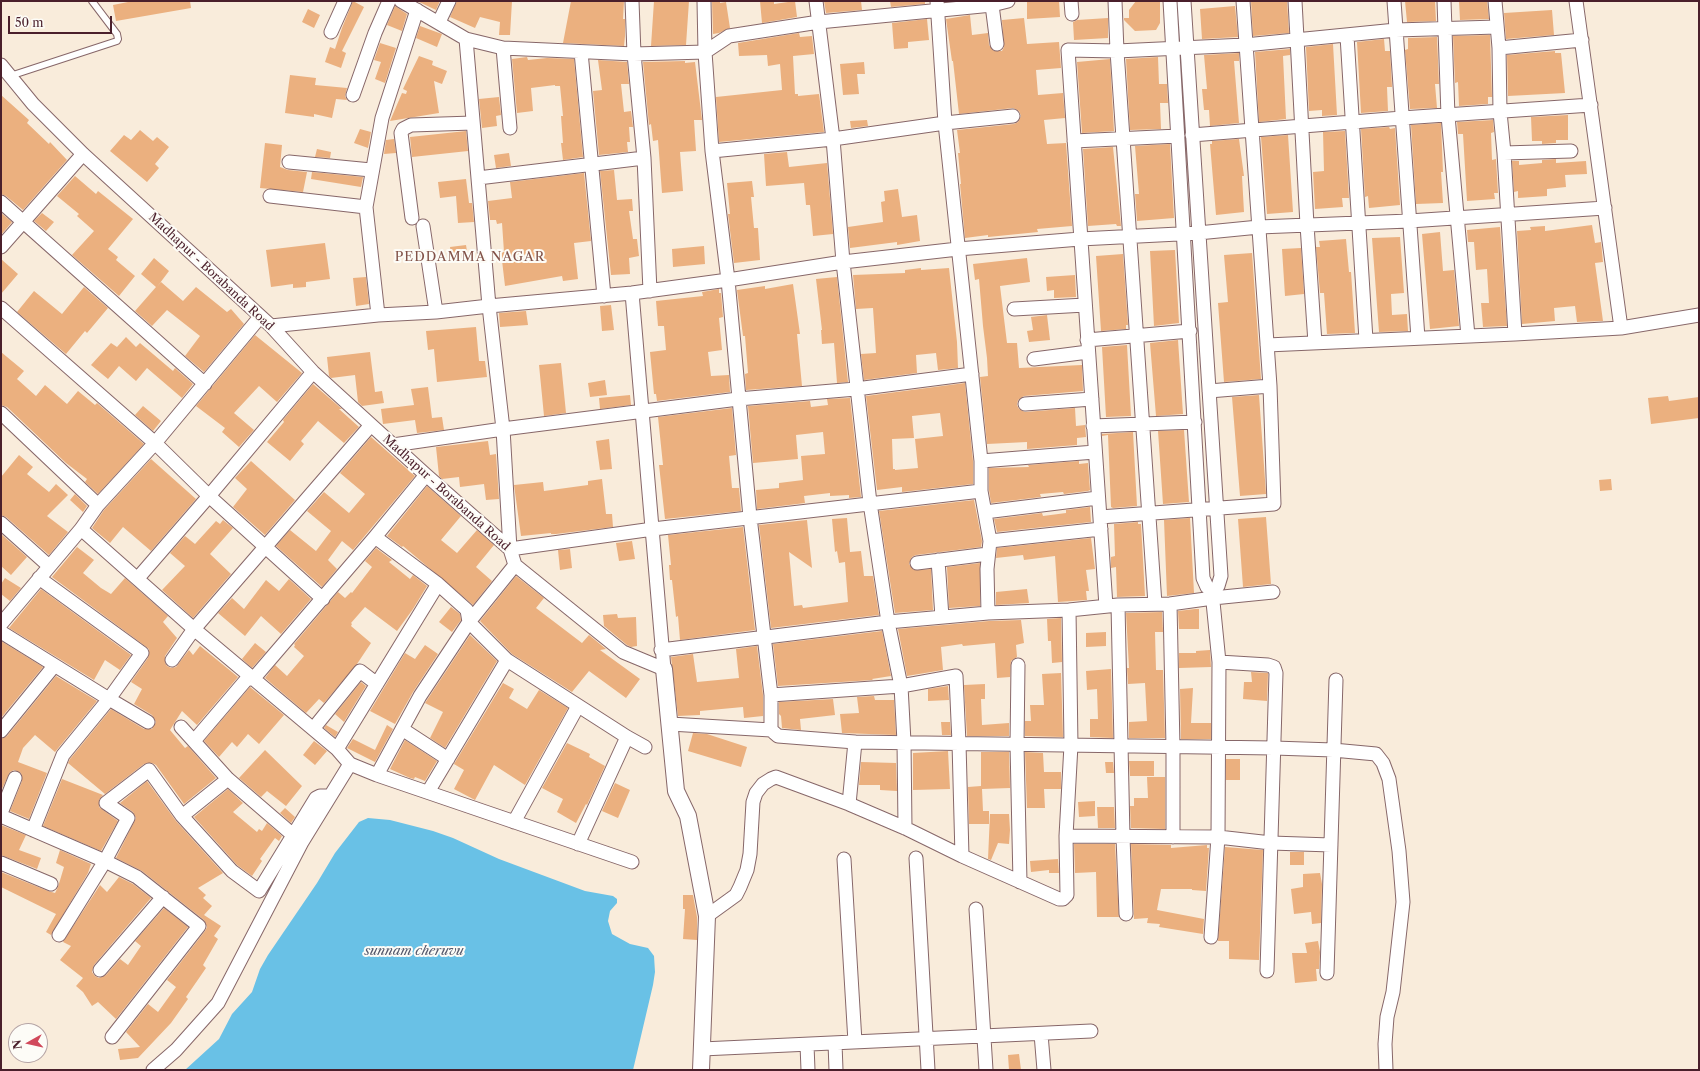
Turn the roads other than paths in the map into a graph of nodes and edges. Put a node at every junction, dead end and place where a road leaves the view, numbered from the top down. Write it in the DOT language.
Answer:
graph roads {
  1 [pos="92,1"];
  2 [pos="345,1"];
  3 [pos="389,1"];
  4 [pos="450,1"];
  5 [pos="632,1"];
  6 [pos="704,1"];
  7 [pos="816,1"];
  8 [pos="1008,1"];
  9 [pos="1115,1"];
  10 [pos="1170,1"];
  11 [pos="1184,1"];
  12 [pos="1243,1"];
  13 [pos="1295,1"];
  14 [pos="1394,1"];
  15 [pos="1444,1"];
  16 [pos="1495,1"];
  17 [pos="1576,1"];
  18 [pos="404,2"];
  19 [pos="992,5"];
  20 [pos="937,6"];
  21 [pos="417,10"];
  22 [pos="439,22"];
  23 [pos="819,22"];
  24 [pos="1497,27"];
  25 [pos="1396,30"];
  26 [pos="1446,30"];
  27 [pos="331,32"];
  28 [pos="1347,36"];
  29 [pos="466,39"];
  30 [pos="1582,40"];
  31 [pos="1296,41"];
  32 [pos="997,44"];
  33 [pos="1245,45"];
  34 [pos="503,48"];
  35 [pos="1187,48"];
  36 [pos="1499,48"];
  37 [pos="1173,49"];
  38 [pos="1117,50"];
  39 [pos="582,52"];
  40 [pos="705,52"];
  41 [pos="634,54"];
  42 [pos="1,65"];
  43 [pos="10,76"];
  44 [pos="352,95"];
  45 [pos="1591,105"];
  46 [pos="1500,112"];
  47 [pos="1013,116"];
  48 [pos="1448,116"];
  49 [pos="1402,118"];
  50 [pos="1352,122"];
  51 [pos="473,123"];
  52 [pos="945,123"];
  53 [pos="1301,127"];
  54 [pos="510,128"];
  55 [pos="1252,131"];
  56 [pos="1192,135"];
  57 [pos="1178,136"];
  58 [pos="833,139"];
  59 [pos="1123,139"];
  60 [pos="1074,141"];
  61 [pos="712,151"];
  62 [pos="1571,151"];
  63 [pos="1504,152"];
  64 [pos="83,154"];
  65 [pos="644,158"];
  66 [pos="289,162"];
  67 [pos="593,164"];
  68 [pos="371,170"];
  69 [pos="478,178"];
  70 [pos="270,196"];
  71 [pos="1,202"];
  72 [pos="366,207"];
  73 [pos="1605,208"];
  74 [pos="1507,214"];
  75 [pos="412,218"];
  76 [pos="1457,218"];
  77 [pos="1409,221"];
  78 [pos="24,222"];
  79 [pos="1359,223"];
  80 [pos="1307,225"];
  81 [pos="422,226"];
  82 [pos="1259,227"];
  83 [pos="1198,233"];
  84 [pos="1184,234"];
  85 [pos="1130,237"];
  86 [pos="1080,239"];
  87 [pos="1,247"];
  88 [pos="958,249"];
  89 [pos="843,262"];
  90 [pos="728,280"];
  91 [pos="650,291"];
  92 [pos="632,293"];
  93 [pos="604,296"];
  94 [pos="1085,305"];
  95 [pos="489,306"];
  96 [pos="1,308"];
  97 [pos="1014,309"];
  98 [pos="436,312"];
  99 [pos="378,315"];
  100 [pos="1699,315"];
  101 [pos="260,316"];
  102 [pos="271,326"];
  103 [pos="1621,328"];
  104 [pos="1190,331"];
  105 [pos="1515,334"];
  106 [pos="1137,336"];
  107 [pos="1468,336"];
  108 [pos="1418,338"];
  109 [pos="1366,340"];
  110 [pos="1315,343"];
  111 [pos="1267,345"];
  112 [pos="1088,346"];
  113 [pos="1034,359"];
  114 [pos="313,372"];
  115 [pos="972,374"];
  116 [pos="205,384"];
  117 [pos="1270,386"];
  118 [pos="856,389"];
  119 [pos="1208,391"];
  120 [pos="1092,399"];
  121 [pos="738,400"];
  122 [pos="1025,404"];
  123 [pos="643,412"];
  124 [pos="1,413"];
  125 [pos="1195,422"];
  126 [pos="1142,424"];
  127 [pos="371,425"];
  128 [pos="1093,426"];
  129 [pos="503,429"];
  130 [pos="155,442"];
  131 [pos="393,445"];
  132 [pos="1095,452"];
  133 [pos="981,461"];
  134 [pos="426,476"];
  135 [pos="981,491"];
  136 [pos="210,496"];
  137 [pos="1098,498"];
  138 [pos="870,503"];
  139 [pos="98,505"];
  140 [pos="1216,507"];
  141 [pos="1200,508"];
  142 [pos="985,512"];
  143 [pos="1149,514"];
  144 [pos="750,517"];
  145 [pos="1,523"];
  146 [pos="1100,523"];
  147 [pos="81,529"];
  148 [pos="653,529"];
  149 [pos="375,537"];
  150 [pos="266,547"];
  151 [pos="989,547"];
  152 [pos="510,549"];
  153 [pos="938,560"];
  154 [pos="917,563"];
  155 [pos="515,565"];
  156 [pos="49,566"];
  157 [pos="39,578"];
  158 [pos="138,578"];
  159 [pos="438,584"];
  160 [pos="1273,592"];
  161 [pos="1212,595"];
  162 [pos="323,598"];
  163 [pos="1155,604"];
  164 [pos="1170,604"];
  165 [pos="1112,605"];
  166 [pos="1069,610"];
  167 [pos="988,613"];
  168 [pos="942,617"];
  169 [pos="469,622"];
  170 [pos="888,622"];
  171 [pos="1,624"];
  172 [pos="194,629"];
  173 [pos="1,632"];
  174 [pos="765,637"];
  175 [pos="661,650"];
  176 [pos="172,660"];
  177 [pos="507,660"];
  178 [pos="1219,662"];
  179 [pos="1018,665"];
  180 [pos="54,666"];
  181 [pos="664,669"];
  182 [pos="254,678"];
  183 [pos="1336,680"];
  184 [pos="377,684"];
  185 [pos="901,686"];
  186 [pos="772,696"];
  187 [pos="109,699"];
  188 [pos="578,706"];
  189 [pos="148,722"];
  190 [pos="670,724"];
  191 [pos="181,727"];
  192 [pos="313,729"];
  193 [pos="402,729"];
  194 [pos="771,730"];
  195 [pos="1,731"];
  196 [pos="627,737"];
  197 [pos="194,741"];
  198 [pos="855,742"];
  199 [pos="904,742"];
  200 [pos="959,743"];
  201 [pos="1017,745"];
  202 [pos="1071,745"];
  203 [pos="1121,746"];
  204 [pos="644,747"];
  205 [pos="1173,747"];
  206 [pos="1219,747"];
  207 [pos="1274,748"];
  208 [pos="337,749"];
  209 [pos="1333,750"];
  210 [pos="448,758"];
  211 [pos="350,764"];
  212 [pos="377,775"];
  213 [pos="15,778"];
  214 [pos="228,778"];
  215 [pos="428,792"];
  216 [pos="330,796"];
  217 [pos="849,804"];
  218 [pos="1,814"];
  219 [pos="182,816"];
  220 [pos="514,822"];
  221 [pos="905,828"];
  222 [pos="33,830"];
  223 [pos="293,835"];
  224 [pos="1066,836"];
  225 [pos="1123,837"];
  226 [pos="1173,837"];
  227 [pos="1218,837"];
  228 [pos="1271,843"];
  229 [pos="578,844"];
  230 [pos="1332,845"];
  231 [pos="962,856"];
  232 [pos="916,858"];
  233 [pos="844,859"];
  234 [pos="105,861"];
  235 [pos="632,862"];
  236 [pos="1,863"];
  237 [pos="1020,882"];
  238 [pos="51,884"];
  239 [pos="164,897"];
  240 [pos="976,909"];
  241 [pos="707,914"];
  242 [pos="1126,914"];
  243 [pos="59,935"];
  244 [pos="1211,937"];
  245 [pos="100,970"];
  246 [pos="1267,972"];
  247 [pos="1327,973"];
  248 [pos="1091,1032"];
  249 [pos="1041,1034"];
  250 [pos="984,1036"];
  251 [pos="112,1037"];
  252 [pos="926,1039"];
  253 [pos="855,1042"];
  254 [pos="835,1043"];
  255 [pos="807,1045"];
  256 [pos="702,1049"];
  257 [pos="153,1070"];
  258 [pos="702,1070"];
  259 [pos="808,1070"];
  260 [pos="836,1070"];
  261 [pos="928,1070"];
  262 [pos="986,1070"];
  263 [pos="1044,1070"];
  264 [pos="1386,1070"];
  1 -- 43 [label="lane"];
  2 -- 27 [label="street"];
  3 -- 44 [label="street"];
  4 -- 22 [label="street"];
  5 -- 41 [label="street"];
  6 -- 40 [label="street"];
  7 -- 23 [label="street"];
  8 -- 19 [label="street"];
  9 -- 38 [label="street"];
  10 -- 37 [label="street"];
  11 -- 35 [label="street"];
  12 -- 33 [label="street"];
  13 -- 31 [label="street"];
  14 -- 25 [label="street"];
  15 -- 26 [label="street"];
  16 -- 24 [label="street"];
  17 -- 30 [label="street"];
  18 -- 21 [label="street"];
  19 -- 20 [label="street"];
  19 -- 32 [label="street"];
  20 -- 23 [label="street"];
  20 -- 52 [label="street"];
  21 -- 22 [label="street"];
  21 -- 68 [label="street"];
  22 -- 29 [label="street"];
  23 -- 40 [label="street"];
  23 -- 58 [label="street"];
  24 -- 26 [label="street"];
  24 -- 36 [label="street"];
  25 -- 26 [label="street"];
  25 -- 28 [label="street"];
  25 -- 49 [label="street"];
  26 -- 48 [label="street"];
  28 -- 31 [label="street"];
  28 -- 50 [label="street"];
  29 -- 34 [label="street"];
  29 -- 51 [label="street"];
  30 -- 36 [label="street"];
  30 -- 45 [label="street"];
  31 -- 33 [label="street"];
  31 -- 53 [label="street"];
  33 -- 35 [label="street"];
  33 -- 55 [label="street"];
  34 -- 39 [label="street"];
  34 -- 54 [label="street"];
  35 -- 37 [label="street"];
  35 -- 56 [label="street"];
  36 -- 46 [label="street"];
  37 -- 38 [label="street"];
  37 -- 57 [label="street"];
  38 -- 59 [label="street"];
  38 -- 60 [label="street"];
  39 -- 41 [label="street"];
  39 -- 67 [label="street"];
  40 -- 41 [label="street"];
  40 -- 61 [label="street"];
  41 -- 65 [label="street"];
  42 -- 43 [label="street, Madhapur - Borabanda Road"];
  43 -- 64 [label="street, Madhapur - Borabanda Road"];
  45 -- 46 [label="street"];
  45 -- 73 [label="street"];
  46 -- 48 [label="street"];
  46 -- 63 [label="street"];
  47 -- 52 [label="street"];
  48 -- 49 [label="street"];
  48 -- 76 [label="street"];
  49 -- 50 [label="street"];
  49 -- 77 [label="street"];
  50 -- 53 [label="street"];
  50 -- 79 [label="street"];
  51 -- 69 [label="street"];
  51 -- 75 [label="street"];
  52 -- 58 [label="street"];
  52 -- 88 [label="street"];
  53 -- 55 [label="street"];
  53 -- 80 [label="street"];
  55 -- 56 [label="street"];
  55 -- 82 [label="street"];
  56 -- 83 [label="street"];
  57 -- 59 [label="street"];
  57 -- 84 [label="street"];
  58 -- 61 [label="street"];
  58 -- 89 [label="street"];
  59 -- 60 [label="street"];
  59 -- 85 [label="street"];
  60 -- 86 [label="street"];
  61 -- 90 [label="street"];
  62 -- 63 [label="street"];
  63 -- 74 [label="street"];
  64 -- 78 [label="street"];
  64 -- 101 [label="street, Madhapur - Borabanda Road"];
  65 -- 67 [label="street"];
  65 -- 91 [label="street"];
  66 -- 68 [label="street"];
  67 -- 69 [label="street"];
  67 -- 93 [label="street"];
  68 -- 72 [label="street"];
  69 -- 95 [label="street"];
  70 -- 72 [label="street"];
  71 -- 78 [label="street"];
  72 -- 99 [label="street"];
  73 -- 74 [label="street"];
  73 -- 103 [label="street"];
  74 -- 76 [label="street"];
  74 -- 105 [label="street"];
  76 -- 77 [label="street"];
  76 -- 107 [label="street"];
  77 -- 79 [label="street"];
  77 -- 108 [label="street"];
  78 -- 87 [label="street"];
  78 -- 116 [label="street"];
  79 -- 80 [label="street"];
  79 -- 109 [label="street"];
  80 -- 82 [label="street"];
  80 -- 110 [label="street"];
  81 -- 98 [label="street"];
  82 -- 83 [label="street"];
  82 -- 111 [label="street"];
  83 -- 84 [label="street"];
  83 -- 119 [label="street"];
  84 -- 85 [label="street"];
  84 -- 104 [label="street"];
  85 -- 86 [label="street"];
  85 -- 106 [label="street"];
  86 -- 88 [label="street"];
  86 -- 94 [label="street"];
  88 -- 89 [label="street"];
  88 -- 115 [label="street"];
  89 -- 90 [label="street"];
  89 -- 118 [label="street"];
  90 -- 91 [label="street"];
  90 -- 121 [label="street"];
  91 -- 92 [label="street"];
  92 -- 93 [label="street"];
  92 -- 123 [label="street"];
  93 -- 95 [label="street"];
  94 -- 97 [label="street"];
  94 -- 112 [label="street"];
  95 -- 98 [label="street"];
  95 -- 129 [label="street"];
  96 -- 130 [label="street"];
  98 -- 99 [label="street"];
  99 -- 102 [label="street"];
  100 -- 103 [label="street"];
  101 -- 102 [label="street, Madhapur - Borabanda Road"];
  101 -- 116 [label="street"];
  102 -- 114 [label="street, Madhapur - Borabanda Road"];
  103 -- 105 [label="street"];
  104 -- 106 [label="street"];
  104 -- 125 [label="street"];
  105 -- 107 [label="street"];
  106 -- 112 [label="street"];
  106 -- 126 [label="street"];
  107 -- 108 [label="street"];
  108 -- 109 [label="street"];
  109 -- 110 [label="street"];
  110 -- 111 [label="street"];
  111 -- 117 [label="street"];
  112 -- 113 [label="street"];
  112 -- 120 [label="street"];
  114 -- 127 [label="street, Madhapur - Borabanda Road"];
  114 -- 136 [label="street"];
  115 -- 118 [label="street"];
  115 -- 133 [label="street"];
  116 -- 130 [label="street"];
  117 -- 119 [label="street"];
  117 -- 140 [label="street"];
  118 -- 121 [label="street"];
  118 -- 138 [label="street"];
  119 -- 140 [label="street"];
  120 -- 122 [label="street"];
  120 -- 128 [label="street"];
  121 -- 123 [label="street"];
  121 -- 144 [label="street"];
  123 -- 129 [label="street"];
  123 -- 148 [label="street"];
  124 -- 139 [label="street"];
  125 -- 126 [label="street"];
  125 -- 141 [label="street"];
  126 -- 128 [label="street"];
  126 -- 143 [label="street"];
  127 -- 131 [label="street, Madhapur - Borabanda Road"];
  127 -- 150 [label="street"];
  128 -- 132 [label="street"];
  129 -- 131 [label="street"];
  129 -- 152 [label="street"];
  130 -- 136 [label="street"];
  130 -- 139 [label="street"];
  131 -- 134 [label="street, Madhapur - Borabanda Road"];
  132 -- 133 [label="street"];
  132 -- 137 [label="street"];
  133 -- 135 [label="street"];
  134 -- 149 [label="street"];
  134 -- 152 [label="street, Madhapur - Borabanda Road"];
  135 -- 138 [label="street"];
  135 -- 142 [label="street"];
  136 -- 150 [label="street"];
  136 -- 158 [label="street"];
  137 -- 142 [label="street"];
  137 -- 146 [label="street"];
  138 -- 144 [label="street"];
  138 -- 170 [label="street"];
  139 -- 147 [label="street"];
  140 -- 141 [label="street"];
  140 -- 161 [label="street"];
  141 -- 143 [label="street"];
  141 -- 161 [label="street"];
  142 -- 151 [label="street"];
  143 -- 146 [label="street"];
  143 -- 163 [label="street"];
  144 -- 148 [label="street"];
  144 -- 174 [label="street"];
  145 -- 156 [label="street"];
  146 -- 151 [label="street"];
  146 -- 165 [label="street"];
  147 -- 156 [label="street"];
  147 -- 158 [label="street"];
  148 -- 152 [label="street"];
  148 -- 175 [label="street"];
  149 -- 159 [label="street"];
  149 -- 162 [label="street"];
  150 -- 162 [label="street"];
  150 -- 172 [label="street"];
  151 -- 153 [label="street"];
  151 -- 167 [label="street"];
  152 -- 155 [label="street, Madhapur - Borabanda Road"];
  153 -- 154 [label="street"];
  153 -- 168 [label="street"];
  155 -- 169 [label="street"];
  155 -- 181 [label="street, Madhapur - Borabanda Road"];
  156 -- 157 [label="street"];
  157 -- 171 [label="street"];
  157 -- 187 [label="street"];
  158 -- 172 [label="street"];
  159 -- 169 [label="street"];
  159 -- 184 [label="street"];
  160 -- 161 [label="street"];
  161 -- 164 [label="street"];
  161 -- 178 [label="street"];
  162 -- 182 [label="street"];
  163 -- 164 [label="street"];
  163 -- 165 [label="street"];
  164 -- 205 [label="street"];
  165 -- 166 [label="street"];
  165 -- 203 [label="street"];
  166 -- 167 [label="street"];
  166 -- 202 [label="street"];
  167 -- 168 [label="street"];
  168 -- 170 [label="street"];
  169 -- 177 [label="street"];
  169 -- 193 [label="street"];
  170 -- 174 [label="street"];
  170 -- 185 [label="street"];
  172 -- 176 [label="street"];
  172 -- 182 [label="street"];
  173 -- 180 [label="street"];
  174 -- 175 [label="street"];
  174 -- 186 [label="street"];
  175 -- 181 [label="street"];
  177 -- 188 [label="street"];
  177 -- 210 [label="street"];
  178 -- 206 [label="street"];
  178 -- 207 [label="street"];
  179 -- 201 [label="street"];
  180 -- 187 [label="street"];
  180 -- 195 [label="street"];
  181 -- 190 [label="street"];
  182 -- 192 [label="street"];
  182 -- 197 [label="street"];
  183 -- 209 [label="street"];
  184 -- 192 [label="street"];
  184 -- 208 [label="street"];
  185 -- 186 [label="street"];
  185 -- 199 [label="street"];
  185 -- 200 [label="street"];
  186 -- 194 [label="street"];
  187 -- 189 [label="street"];
  187 -- 222 [label="street"];
  188 -- 196 [label="street"];
  188 -- 220 [label="street"];
  190 -- 194 [label="street"];
  190 -- 241 [label="street"];
  191 -- 197 [label="street"];
  192 -- 208 [label="street"];
  193 -- 210 [label="street"];
  193 -- 212 [label="street"];
  194 -- 198 [label="street"];
  196 -- 204 [label="street"];
  196 -- 229 [label="street"];
  197 -- 214 [label="street"];
  198 -- 199 [label="street"];
  198 -- 217 [label="street"];
  199 -- 200 [label="street"];
  199 -- 221 [label="street"];
  200 -- 201 [label="street"];
  200 -- 231 [label="street"];
  201 -- 202 [label="street"];
  201 -- 237 [label="street"];
  202 -- 203 [label="street"];
  202 -- 224 [label="street"];
  203 -- 205 [label="street"];
  203 -- 225 [label="street"];
  205 -- 206 [label="street"];
  205 -- 226 [label="street"];
  206 -- 207 [label="street"];
  206 -- 227 [label="street"];
  207 -- 209 [label="street"];
  207 -- 228 [label="street"];
  208 -- 211 [label="street"];
  209 -- 230 [label="street"];
  209 -- 264 [label="street"];
  210 -- 215 [label="street"];
  211 -- 212 [label="street"];
  211 -- 216 [label="street"];
  212 -- 215 [label="street"];
  213 -- 218 [label="street"];
  214 -- 219 [label="street"];
  214 -- 223 [label="street"];
  215 -- 220 [label="street"];
  216 -- 223 [label="street"];
  216 -- 257 [label="street"];
  217 -- 221 [label="street"];
  217 -- 241 [label="street"];
  218 -- 222 [label="street"];
  219 -- 223 [label="street"];
  219 -- 234 [label="street"];
  220 -- 229 [label="street"];
  221 -- 231 [label="street"];
  222 -- 234 [label="street"];
  224 -- 225 [label="street"];
  224 -- 237 [label="street"];
  225 -- 226 [label="street"];
  225 -- 242 [label="street"];
  226 -- 227 [label="street"];
  227 -- 228 [label="street"];
  227 -- 244 [label="street"];
  228 -- 230 [label="street"];
  228 -- 246 [label="street"];
  229 -- 235 [label="street"];
  230 -- 247 [label="street"];
  231 -- 237 [label="street"];
  232 -- 252 [label="street"];
  233 -- 253 [label="street"];
  234 -- 239 [label="street"];
  234 -- 243 [label="street"];
  236 -- 238 [label="street"];
  239 -- 245 [label="street"];
  239 -- 251 [label="street"];
  240 -- 250 [label="street"];
  241 -- 256 [label="street"];
  248 -- 249 [label="street"];
  249 -- 250 [label="street"];
  249 -- 263 [label="street"];
  250 -- 252 [label="street"];
  250 -- 262 [label="street"];
  252 -- 253 [label="street"];
  252 -- 261 [label="street"];
  253 -- 254 [label="street"];
  254 -- 255 [label="street"];
  254 -- 260 [label="street"];
  255 -- 256 [label="street"];
  255 -- 259 [label="street"];
  256 -- 258 [label="street"];
}
